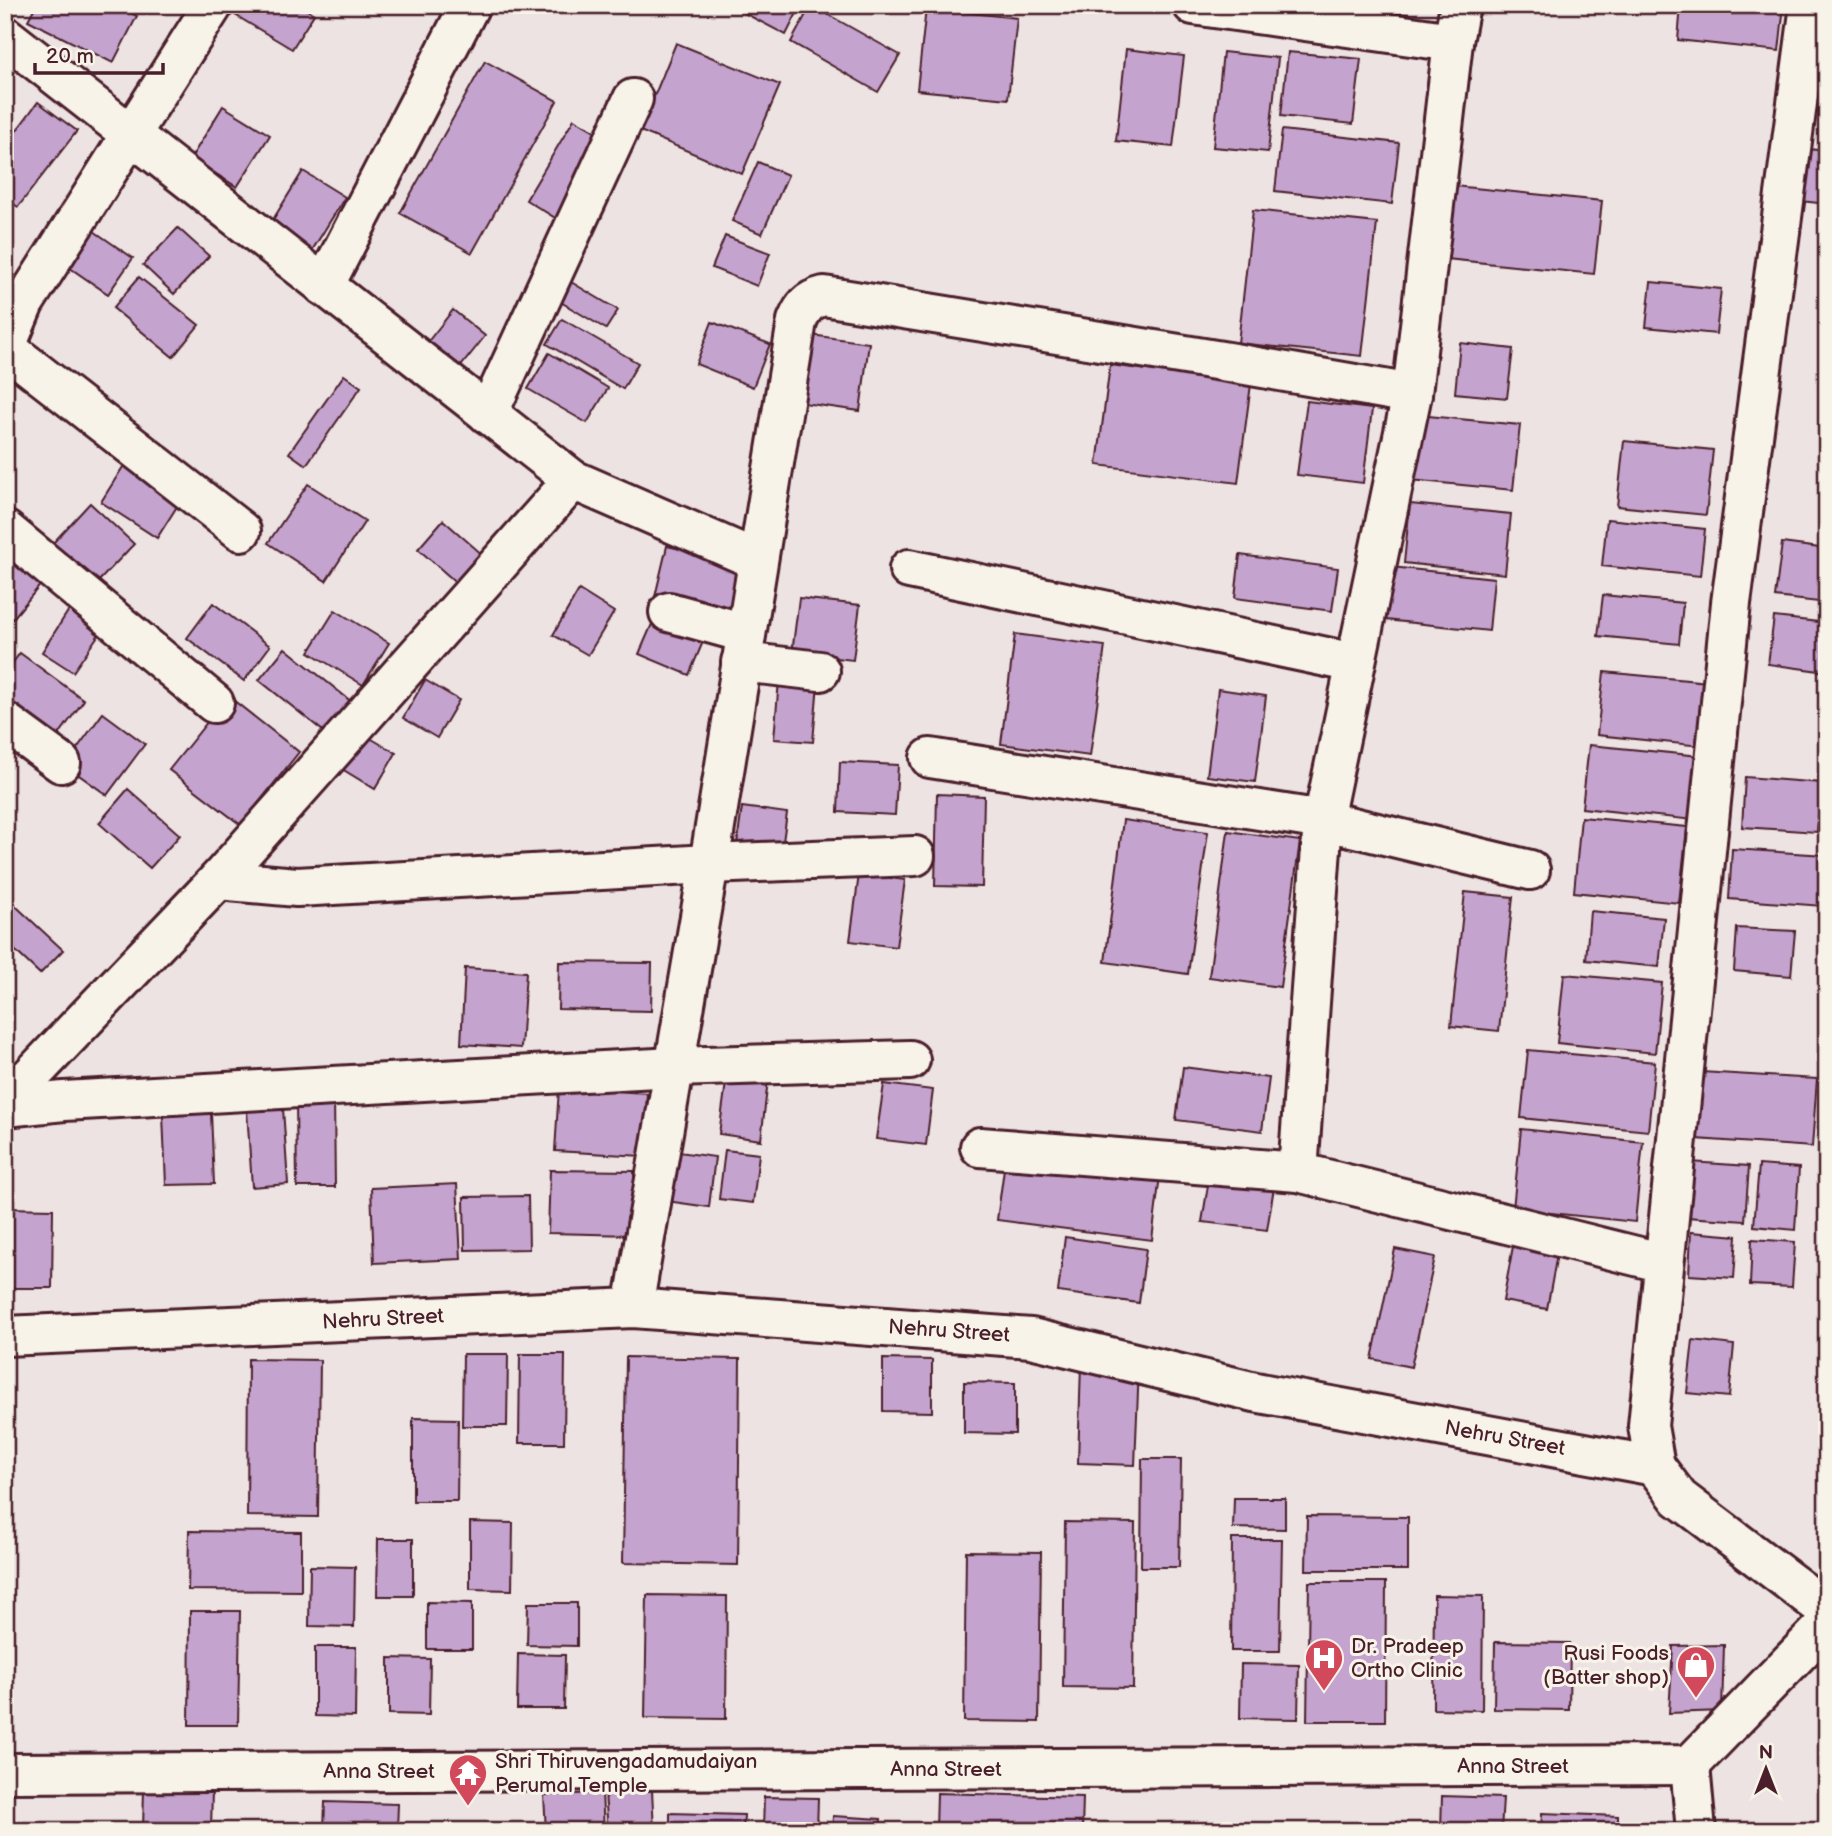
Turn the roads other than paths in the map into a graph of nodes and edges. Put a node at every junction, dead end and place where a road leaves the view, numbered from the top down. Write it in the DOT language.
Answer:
graph roads {
  1 [pos="213,5"];
  2 [pos="470,5"];
  3 [pos="1194,5"];
  4 [pos="1810,5"];
  5 [pos="1457,23"];
  6 [pos="5,36"];
  7 [pos="633,100"];
  8 [pos="131,136"];
  9 [pos="324,286"];
  10 [pos="15,302"];
  11 [pos="6,349"];
  12 [pos="1412,394"];
  13 [pos="488,414"];
  14 [pos="573,480"];
  15 [pos="5,530"];
  16 [pos="240,530"];
  17 [pos="757,560"];
  18 [pos="909,569"];
  19 [pos="669,612"];
  20 [pos="743,648"];
  21 [pos="1355,663"];
  22 [pos="820,671"];
  23 [pos="214,703"];
  24 [pos="5,722"];
  25 [pos="930,758"];
  26 [pos="61,763"];
  27 [pos="1323,820"];
  28 [pos="915,856"];
  29 [pos="709,864"];
  30 [pos="1530,870"];
  31 [pos="218,880"];
  32 [pos="910,1060"];
  33 [pos="674,1067"];
  34 [pos="5,1105"];
  35 [pos="980,1147"];
  36 [pos="1298,1172"];
  37 [pos="1664,1263"];
  38 [pos="633,1308"];
  39 [pos="5,1336"];
  40 [pos="1655,1466"];
  41 [pos="1827,1609"];
  42 [pos="1827,1624"];
  43 [pos="1690,1765"];
  44 [pos="5,1773"];
  45 [pos="1696,1831"];
  1 -- 8 [label="street"];
  2 -- 9 [label="street"];
  3 -- 5 [label="street"];
  4 -- 37 [label="street"];
  5 -- 12 [label="street"];
  6 -- 8 [label="street"];
  7 -- 13 [label="street"];
  8 -- 9 [label="street"];
  8 -- 10 [label="street"];
  9 -- 13 [label="street"];
  10 -- 11 [label="street"];
  11 -- 16 [label="street"];
  12 -- 17 [label="street"];
  12 -- 21 [label="street"];
  13 -- 14 [label="street"];
  14 -- 17 [label="street"];
  14 -- 31 [label="street"];
  15 -- 23 [label="street"];
  17 -- 20 [label="street"];
  18 -- 21 [label="street"];
  19 -- 20 [label="street"];
  20 -- 22 [label="street"];
  20 -- 29 [label="street"];
  21 -- 27 [label="street"];
  24 -- 26 [label="street"];
  25 -- 27 [label="street"];
  27 -- 30 [label="street"];
  27 -- 36 [label="street"];
  28 -- 29 [label="street"];
  29 -- 31 [label="street"];
  29 -- 33 [label="street"];
  31 -- 34 [label="street"];
  32 -- 33 [label="street"];
  33 -- 34 [label="street"];
  33 -- 38 [label="street"];
  35 -- 36 [label="street"];
  36 -- 37 [label="street"];
  37 -- 40 [label="street"];
  38 -- 39 [label="street, Nehru Street"];
  38 -- 40 [label="street, Nehru Street"];
  40 -- 41 [label="street"];
  42 -- 43 [label="street"];
  43 -- 44 [label="street, Anna Street"];
  43 -- 45 [label="street"];
}
